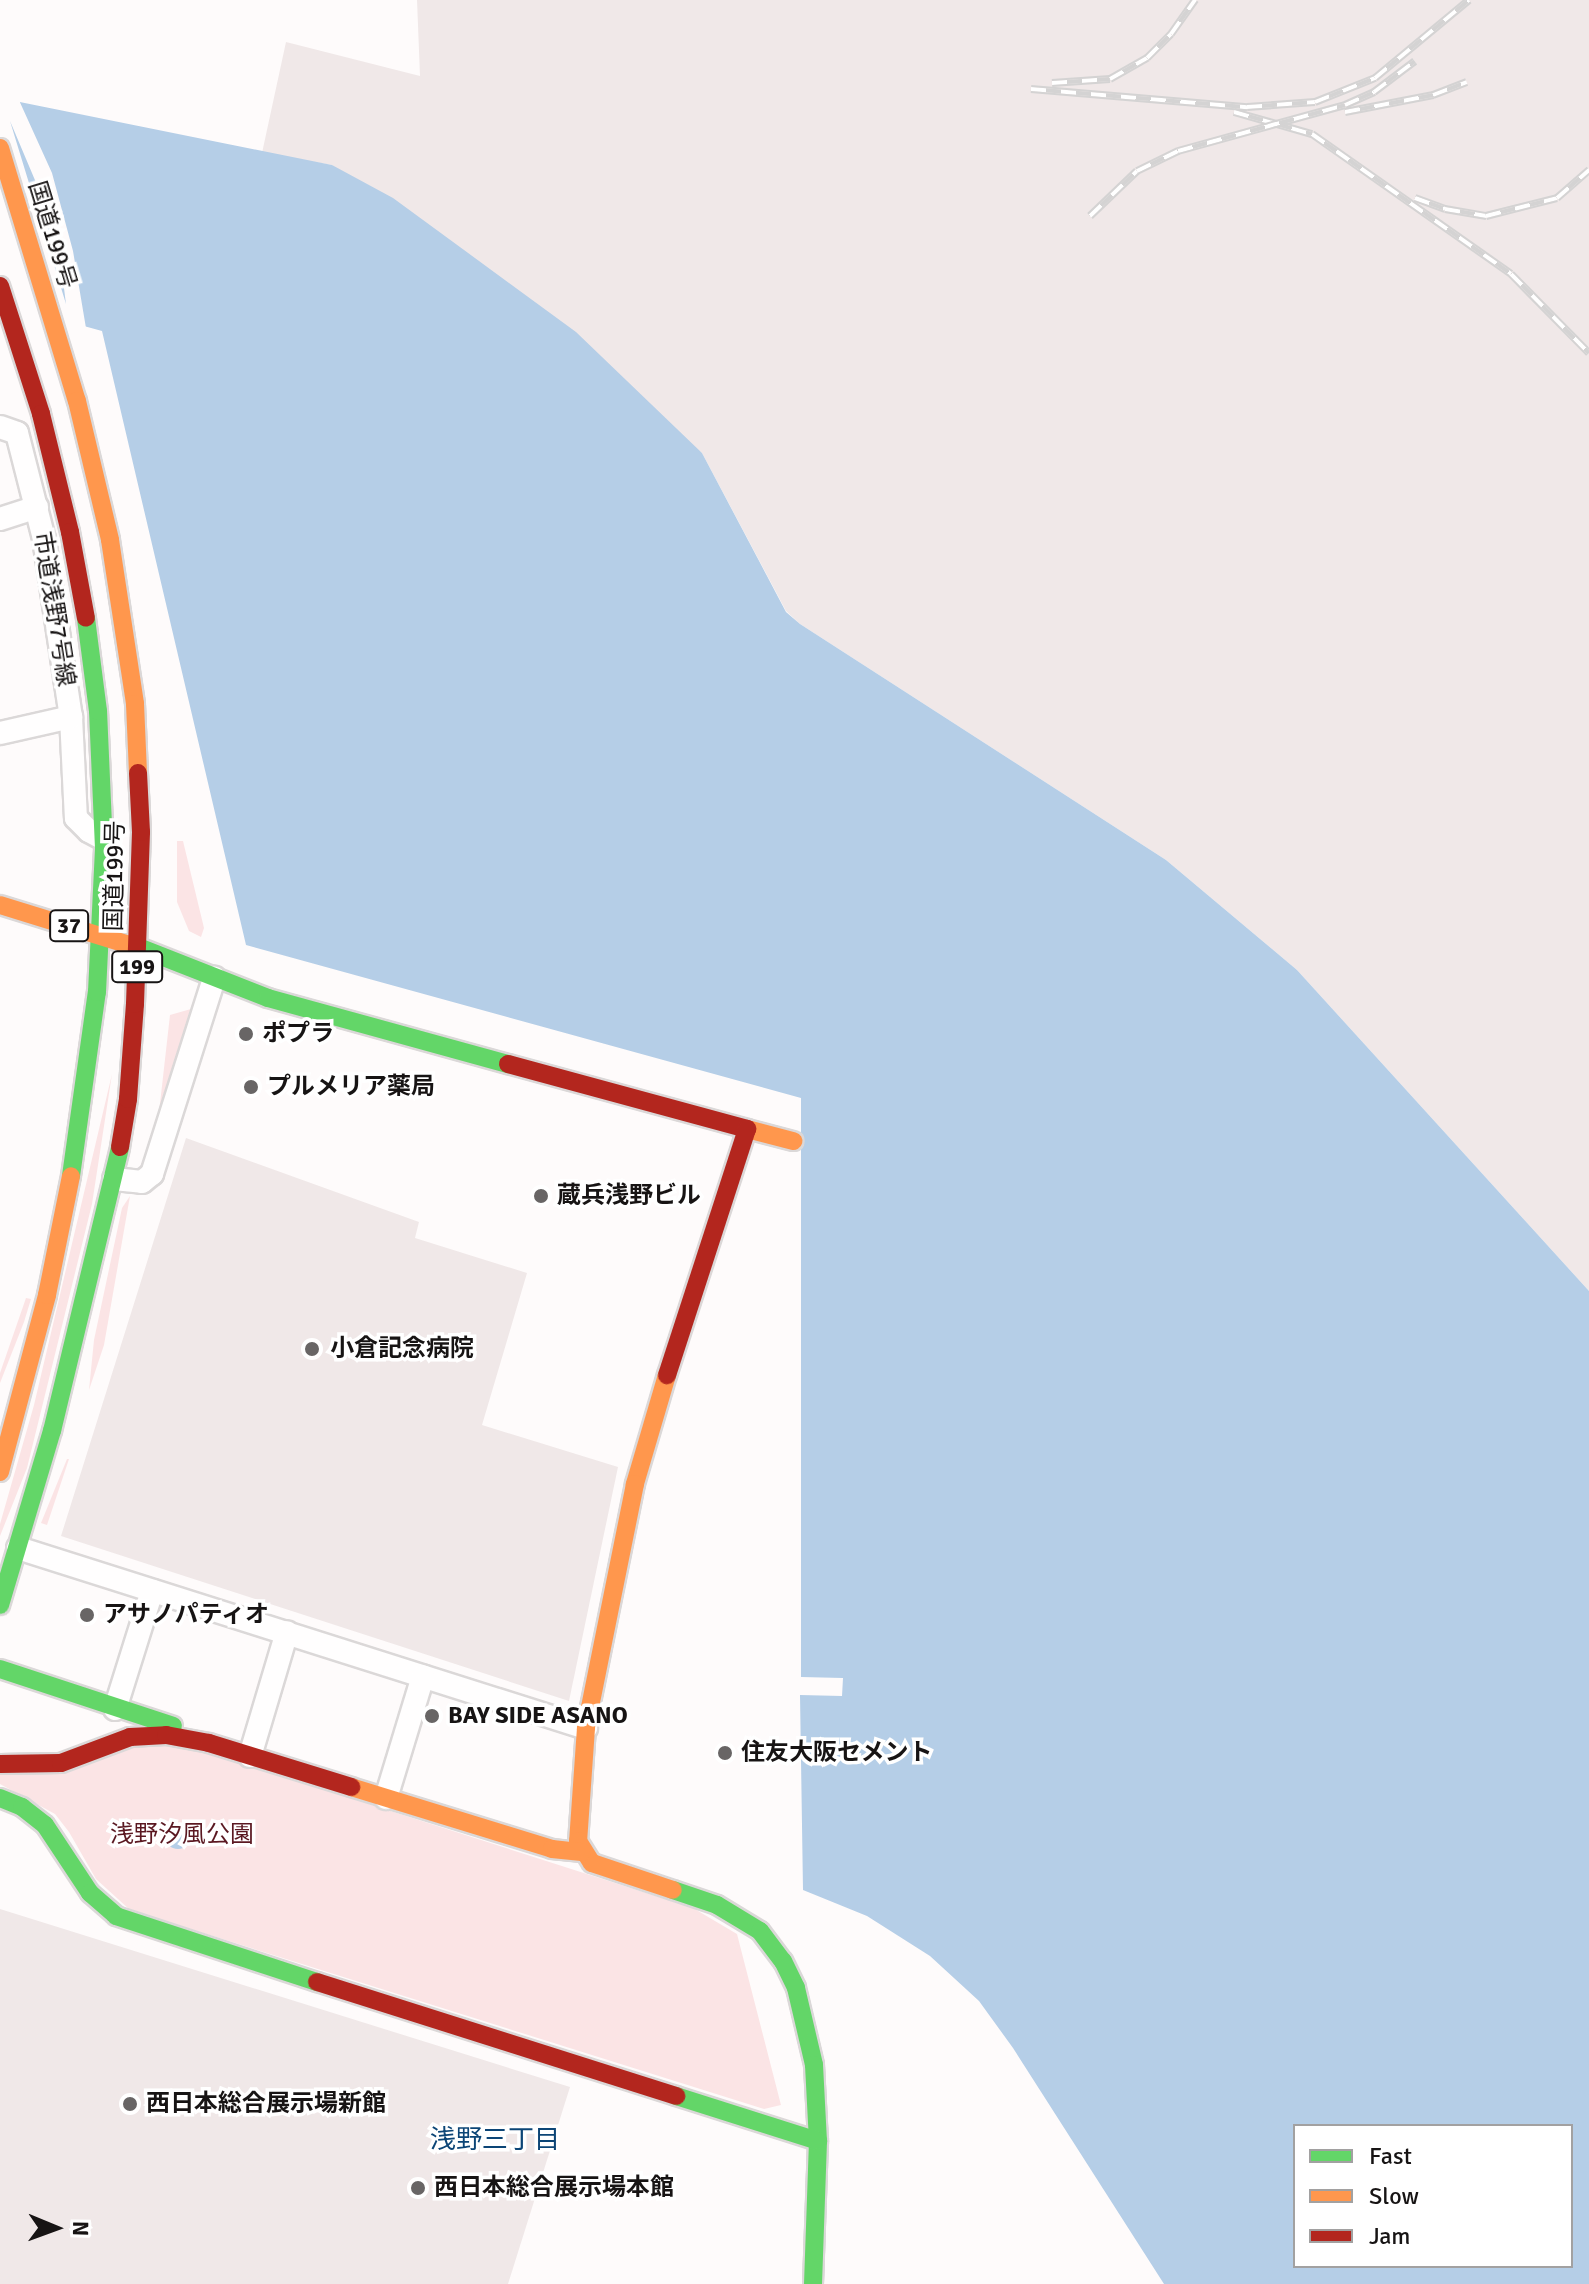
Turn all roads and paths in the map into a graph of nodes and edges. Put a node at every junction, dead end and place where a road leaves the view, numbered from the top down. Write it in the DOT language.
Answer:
graph roads {
  1 [pos="0,148"];
  2 [pos="0,163"];
  3 [pos="0,286"];
  4 [pos="17,321"];
  5 [pos="58,340"];
  6 [pos="20,344"];
  7 [pos="0,347"];
  8 [pos="1,424"];
  9 [pos="37,507"];
  10 [pos="0,519"];
  11 [pos="70,532"];
  12 [pos="44,539"];
  13 [pos="71,717"];
  14 [pos="0,733"];
  15 [pos="103,789"];
  16 [pos="75,806"];
  17 [pos="104,839"];
  18 [pos="0,905"];
  19 [pos="100,936"];
  20 [pos="138,947"];
  21 [pos="214,978"];
  22 [pos="747,1129"];
  23 [pos="793,1141"];
  24 [pos="114,1179"];
  25 [pos="0,1472"];
  26 [pos="18,1548"];
  27 [pos="152,1591"];
  28 [pos="0,1605"];
  29 [pos="287,1632"];
  30 [pos="0,1669"];
  31 [pos="423,1676"];
  32 [pos="115,1709"];
  33 [pos="586,1728"];
  34 [pos="190,1739"];
  35 [pos="250,1756"];
  36 [pos="0,1764"];
  37 [pos="0,1798"];
  38 [pos="386,1798"];
  39 [pos="582,1852"];
  40 [pos="818,2141"];
  41 [pos="834,2227"];
  42 [pos="813,2284"];
  1 -- 5 [label="main road, 国道199号 / 199"];
  2 -- 4 [label="main road"];
  3 -- 4 [label="main road, 国道199号 / 199"];
  4 -- 5 [label="main road"];
  4 -- 6 [label="main road, 国道199号 / 199"];
  5 -- 20 [label="main road, 国道199号 / 199"];
  6 -- 7 [label="main road"];
  6 -- 11 [label="main road, 国道199号 / 199"];
  8 -- 9 [label="street, 市道浅野7号線"];
  9 -- 10 [label="street"];
  9 -- 12 [label="street, 市道浅野7号線"];
  11 -- 12 [label="street"];
  11 -- 15 [label="main road, 国道199号 / 199"];
  12 -- 13 [label="street, 市道浅野7号線"];
  13 -- 14 [label="street"];
  13 -- 16 [label="street, 市道浅野7号線"];
  15 -- 16 [label="street"];
  15 -- 17 [label="main road, 国道199号 / 199"];
  16 -- 17 [label="street"];
  17 -- 19 [label="main road, 国道199号 / 199"];
  18 -- 19 [label="main road, 37"];
  19 -- 20 [label="main road, 37"];
  19 -- 25 [label="main road, 国道199号 / 199"];
  20 -- 21 [label="main road"];
  20 -- 24 [label="main road, 国道199号 / 199"];
  21 -- 22 [label="main road"];
  21 -- 24 [label="street"];
  22 -- 23 [label="main road"];
  22 -- 33 [label="main road"];
  24 -- 26 [label="main road, 国道199号 / 199"];
  26 -- 27 [label="street"];
  26 -- 28 [label="main road, 国道199号 / 199"];
  27 -- 29 [label="street"];
  27 -- 32 [label="street"];
  29 -- 31 [label="street"];
  29 -- 35 [label="street"];
  30 -- 32 [label="main road"];
  31 -- 33 [label="street"];
  31 -- 38 [label="street"];
  32 -- 34 [label="main road"];
  33 -- 39 [label="main road"];
  34 -- 35 [label="main road"];
  34 -- 36 [label="main road"];
  35 -- 38 [label="main road"];
  37 -- 40 [label="main road"];
  38 -- 39 [label="main road"];
  39 -- 40 [label="main road"];
  40 -- 41 [label="main road"];
  40 -- 42 [label="main road"];
}
